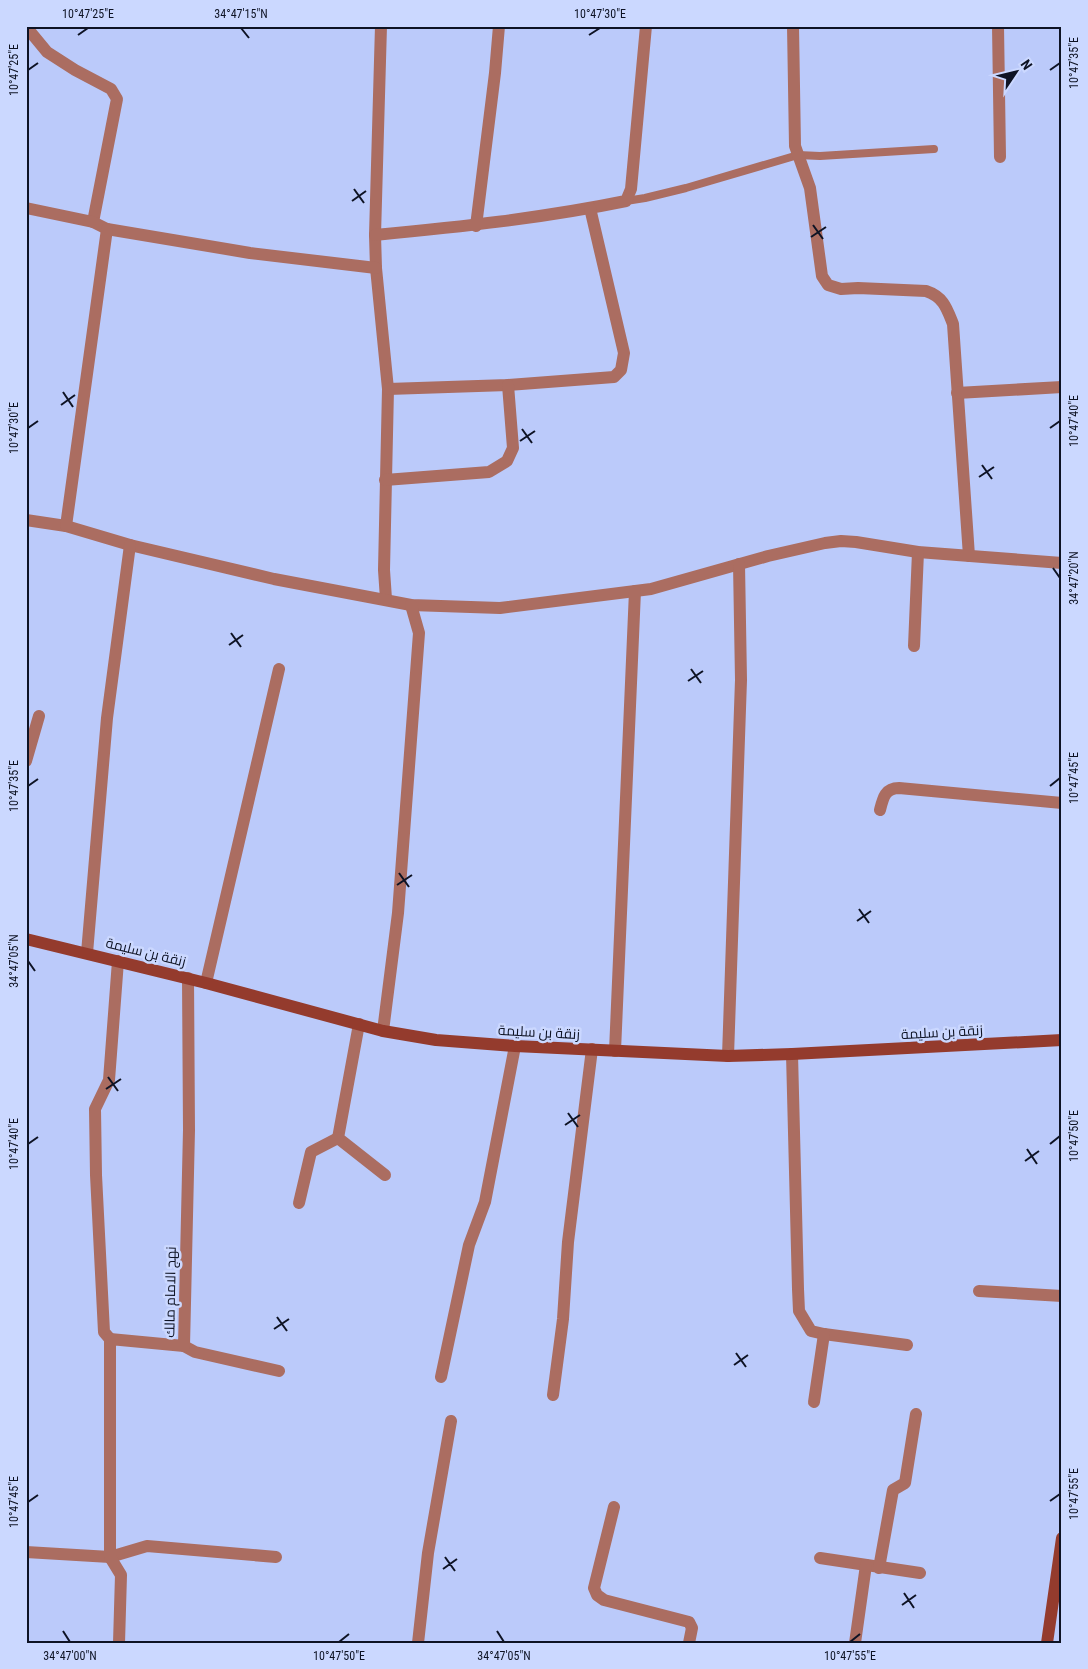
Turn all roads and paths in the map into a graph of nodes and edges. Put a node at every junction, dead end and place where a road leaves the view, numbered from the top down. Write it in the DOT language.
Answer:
graph roads {
  1 [pos="381,26"];
  2 [pos="499,26"];
  3 [pos="646,26"];
  4 [pos="793,26"];
  5 [pos="998,26"];
  6 [pos="28,28"];
  7 [pos="934,149"];
  8 [pos="798,155"];
  9 [pos="1000,157"];
  10 [pos="626,201"];
  11 [pos="26,208"];
  12 [pos="590,208"];
  13 [pos="93,222"];
  14 [pos="476,226"];
  15 [pos="107,229"];
  16 [pos="375,235"];
  17 [pos="376,268"];
  18 [pos="508,385"];
  19 [pos="1062,387"];
  20 [pos="388,388"];
  21 [pos="958,393"];
  22 [pos="386,480"];
  23 [pos="26,520"];
  24 [pos="66,526"];
  25 [pos="130,545"];
  26 [pos="918,552"];
  27 [pos="969,556"];
  28 [pos="1062,563"];
  29 [pos="739,564"];
  30 [pos="635,591"];
  31 [pos="386,599"];
  32 [pos="411,604"];
  33 [pos="914,646"];
  34 [pos="279,669"];
  35 [pos="39,716"];
  36 [pos="26,761"];
  37 [pos="1062,803"];
  38 [pos="880,810"];
  39 [pos="26,939"];
  40 [pos="87,953"];
  41 [pos="118,961"];
  42 [pos="188,978"];
  43 [pos="206,983"];
  44 [pos="359,1024"];
  45 [pos="383,1031"];
  46 [pos="1062,1040"];
  47 [pos="515,1046"];
  48 [pos="592,1049"];
  49 [pos="615,1051"];
  50 [pos="792,1054"];
  51 [pos="728,1056"];
  52 [pos="338,1138"];
  53 [pos="385,1175"];
  54 [pos="299,1203"];
  55 [pos="979,1291"];
  56 [pos="1062,1296"];
  57 [pos="824,1334"];
  58 [pos="110,1339"];
  59 [pos="907,1345"];
  60 [pos="184,1346"];
  61 [pos="279,1371"];
  62 [pos="441,1377"];
  63 [pos="553,1395"];
  64 [pos="814,1402"];
  65 [pos="916,1414"];
  66 [pos="451,1421"];
  67 [pos="614,1507"];
  68 [pos="1062,1538"];
  69 [pos="26,1552"];
  70 [pos="110,1557"];
  71 [pos="276,1557"];
  72 [pos="820,1558"];
  73 [pos="866,1565"];
  74 [pos="879,1568"];
  75 [pos="920,1573"];
  76 [pos="119,1643"];
  77 [pos="418,1643"];
  78 [pos="689,1643"];
  79 [pos="855,1643"];
  80 [pos="1047,1643"];
  1 -- 16 [label="street"];
  2 -- 14 [label="street"];
  3 -- 10 [label="street"];
  4 -- 8 [label="street"];
  5 -- 9 [label="street"];
  6 -- 13 [label="street"];
  7 -- 8 [label="lane"];
  8 -- 10 [label="lane"];
  8 -- 21 [label="street"];
  10 -- 12 [label="street"];
  11 -- 13 [label="street"];
  12 -- 14 [label="street"];
  12 -- 18 [label="street"];
  13 -- 15 [label="street"];
  14 -- 16 [label="street"];
  15 -- 17 [label="street"];
  15 -- 24 [label="street"];
  16 -- 17 [label="street"];
  17 -- 20 [label="street"];
  18 -- 20 [label="street"];
  18 -- 22 [label="street"];
  19 -- 21 [label="street"];
  20 -- 22 [label="street"];
  21 -- 27 [label="street"];
  22 -- 31 [label="street"];
  23 -- 24 [label="street"];
  24 -- 25 [label="street"];
  25 -- 31 [label="street"];
  25 -- 40 [label="street"];
  26 -- 27 [label="street"];
  26 -- 29 [label="street"];
  26 -- 33 [label="street"];
  27 -- 28 [label="street"];
  29 -- 30 [label="street"];
  29 -- 51 [label="street"];
  30 -- 32 [label="street"];
  30 -- 49 [label="street"];
  31 -- 32 [label="street"];
  32 -- 45 [label="street"];
  34 -- 43 [label="street"];
  35 -- 36 [label="street"];
  37 -- 38 [label="street"];
  39 -- 40 [label="street, زنقة بن سليمة"];
  40 -- 41 [label="street, زنقة بن سليمة"];
  41 -- 42 [label="street, زنقة بن سليمة"];
  41 -- 58 [label="street"];
  42 -- 43 [label="street, زنقة بن سليمة"];
  42 -- 60 [label="street, نهج الامام مالك"];
  43 -- 44 [label="street, زنقة بن سليمة"];
  44 -- 45 [label="street, زنقة بن سليمة"];
  44 -- 52 [label="street"];
  45 -- 47 [label="street, زنقة بن سليمة"];
  46 -- 50 [label="street, زنقة بن سليمة"];
  47 -- 48 [label="street, زنقة بن سليمة"];
  47 -- 62 [label="street"];
  48 -- 49 [label="street, زنقة بن سليمة"];
  48 -- 63 [label="street"];
  49 -- 51 [label="street, زنقة بن سليمة"];
  50 -- 51 [label="street, زنقة بن سليمة"];
  50 -- 57 [label="street"];
  52 -- 53 [label="street"];
  52 -- 54 [label="street"];
  55 -- 56 [label="street"];
  57 -- 59 [label="street"];
  57 -- 64 [label="street"];
  58 -- 60 [label="street, نهج الامام مالك"];
  58 -- 70 [label="street"];
  60 -- 61 [label="street"];
  65 -- 74 [label="street"];
  66 -- 77 [label="street"];
  67 -- 78 [label="street"];
  68 -- 80 [label="street"];
  69 -- 70 [label="street"];
  70 -- 71 [label="street"];
  70 -- 76 [label="street"];
  72 -- 73 [label="street"];
  73 -- 74 [label="street"];
  73 -- 79 [label="street"];
  74 -- 75 [label="street"];
}
